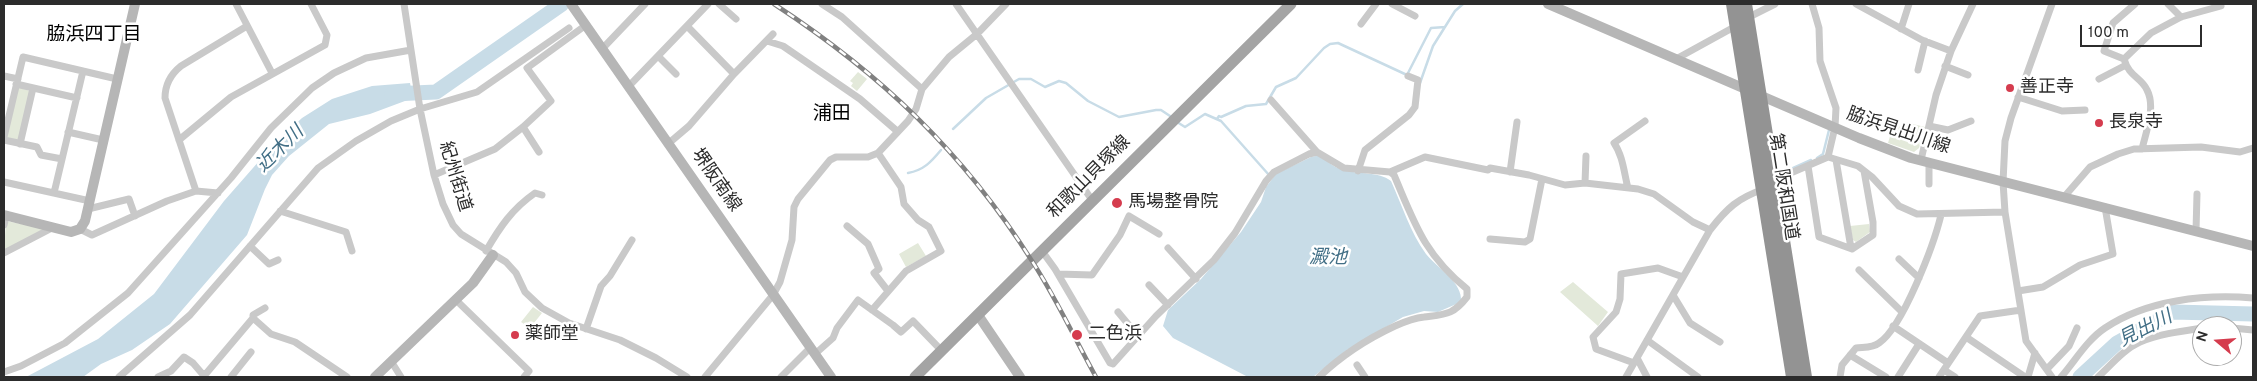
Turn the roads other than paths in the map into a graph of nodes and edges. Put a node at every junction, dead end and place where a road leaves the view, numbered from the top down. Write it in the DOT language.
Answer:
graph roads {
  1 [pos="135,4"];
  2 [pos="236,4"];
  3 [pos="311,4"];
  4 [pos="404,4"];
  5 [pos="571,4"];
  6 [pos="645,4"];
  7 [pos="708,4"];
  8 [pos="719,4"];
  9 [pos="822,4"];
  10 [pos="956,4"];
  11 [pos="1006,4"];
  12 [pos="1290,4"];
  13 [pos="1376,4"];
  14 [pos="1392,4"];
  15 [pos="1548,4"];
  16 [pos="1733,4"];
  17 [pos="1775,4"];
  18 [pos="1812,4"];
  19 [pos="1856,4"];
  20 [pos="1909,4"];
  21 [pos="1973,4"];
  22 [pos="2052,4"];
  23 [pos="2136,4"];
  24 [pos="2168,4"];
  25 [pos="2223,4"];
  26 [pos="1415,16"];
  27 [pos="1743,16"];
  28 [pos="2181,18"];
  29 [pos="736,19"];
  30 [pos="583,21"];
  31 [pos="1361,24"];
  32 [pos="247,26"];
  33 [pos="687,26"];
  34 [pos="569,28"];
  35 [pos="1901,29"];
  36 [pos="773,34"];
  37 [pos="977,34"];
  38 [pos="767,41"];
  39 [pos="1925,42"];
  40 [pos="604,48"];
  41 [pos="1950,51"];
  42 [pos="411,52"];
  43 [pos="658,56"];
  44 [pos="1676,59"];
  45 [pos="2125,62"];
  46 [pos="1946,66"];
  47 [pos="1918,70"];
  48 [pos="83,71"];
  49 [pos="272,73"];
  50 [pos="676,74"];
  51 [pos="734,74"];
  52 [pos="1968,75"];
  53 [pos="4,76"];
  54 [pos="1408,76"];
  55 [pos="2099,78"];
  56 [pos="117,79"];
  57 [pos="17,82"];
  58 [pos="629,86"];
  59 [pos="33,88"];
  60 [pos="922,88"];
  61 [pos="1753,92"];
  62 [pos="2018,97"];
  63 [pos="77,98"];
  64 [pos="1271,100"];
  65 [pos="420,108"];
  66 [pos="2085,110"];
  67 [pos="1645,121"];
  68 [pos="1971,121"];
  69 [pos="1517,122"];
  70 [pos="1929,126"];
  71 [pos="523,127"];
  72 [pos="1835,127"];
  73 [pos="5,128"];
  74 [pos="897,131"];
  75 [pos="68,132"];
  76 [pos="4,139"];
  77 [pos="103,140"];
  78 [pos="179,140"];
  79 [pos="669,143"];
  80 [pos="20,144"];
  81 [pos="2253,148"];
  82 [pos="2142,149"];
  83 [pos="539,152"];
  84 [pos="1317,152"];
  85 [pos="878,153"];
  86 [pos="1586,156"];
  87 [pos="1828,157"];
  88 [pos="62,160"];
  89 [pos="1836,160"];
  90 [pos="1925,161"];
  91 [pos="1808,166"];
  92 [pos="1358,171"];
  93 [pos="1864,171"];
  94 [pos="1390,172"];
  95 [pos="1510,172"];
  96 [pos="434,175"];
  97 [pos="1542,180"];
  98 [pos="4,182"];
  99 [pos="2003,182"];
  100 [pos="1585,183"];
  101 [pos="1929,184"];
  102 [pos="1768,185"];
  103 [pos="1628,188"];
  104 [pos="196,190"];
  105 [pos="218,192"];
  106 [pos="54,193"];
  107 [pos="2197,194"];
  108 [pos="542,195"];
  109 [pos="2064,197"];
  110 [pos="1092,200"];
  111 [pos="89,205"];
  112 [pos="2105,207"];
  113 [pos="280,211"];
  114 [pos="2005,212"];
  115 [pos="1941,215"];
  116 [pos="135,216"];
  117 [pos="4,219"];
  118 [pos="847,226"];
  119 [pos="52,228"];
  120 [pos="80,230"];
  121 [pos="1710,230"];
  122 [pos="2196,231"];
  123 [pos="1159,234"];
  124 [pos="1490,239"];
  125 [pos="632,240"];
  126 [pos="250,246"];
  127 [pos="2253,246"];
  128 [pos="1168,248"];
  129 [pos="1850,248"];
  130 [pos="352,251"];
  131 [pos="1042,251"];
  132 [pos="4,253"];
  133 [pos="490,253"];
  134 [pos="1899,259"];
  135 [pos="278,260"];
  136 [pos="1859,270"];
  137 [pos="1058,274"];
  138 [pos="1196,278"];
  139 [pos="1683,278"];
  140 [pos="1919,278"];
  141 [pos="1149,285"];
  142 [pos="888,291"];
  143 [pos="2018,291"];
  144 [pos="773,295"];
  145 [pos="1673,295"];
  146 [pos="2253,298"];
  147 [pos="456,300"];
  148 [pos="1168,305"];
  149 [pos="265,308"];
  150 [pos="872,310"];
  151 [pos="2021,310"];
  152 [pos="1118,312"];
  153 [pos="1901,312"];
  154 [pos="978,315"];
  155 [pos="253,318"];
  156 [pos="1893,326"];
  157 [pos="2078,328"];
  158 [pos="586,330"];
  159 [pos="2192,330"];
  160 [pos="1138,336"];
  161 [pos="1966,337"];
  162 [pos="1647,340"];
  163 [pos="1720,342"];
  164 [pos="1919,344"];
  165 [pos="812,351"];
  166 [pos="942,351"];
  167 [pos="251,352"];
  168 [pos="2035,353"];
  169 [pos="1850,355"];
  170 [pos="1636,360"];
  171 [pos="391,361"];
  172 [pos="1948,363"];
  173 [pos="1357,364"];
  174 [pos="2047,369"];
  175 [pos="1944,370"];
  176 [pos="4,372"];
  177 [pos="1648,376"];
  178 [pos="119,377"];
  179 [pos="158,377"];
  180 [pos="205,377"];
  181 [pos="231,377"];
  182 [pos="347,377"];
  183 [pos="375,377"];
  184 [pos="401,377"];
  185 [pos="524,377"];
  186 [pos="685,377"];
  187 [pos="705,377"];
  188 [pos="781,377"];
  189 [pos="831,377"];
  190 [pos="915,377"];
  191 [pos="1020,377"];
  192 [pos="1319,377"];
  193 [pos="1365,377"];
  194 [pos="1626,377"];
  195 [pos="1698,377"];
  196 [pos="1793,377"];
  197 [pos="1805,377"];
  198 [pos="1840,377"];
  199 [pos="1886,377"];
  200 [pos="1898,377"];
  201 [pos="1939,377"];
  202 [pos="1955,377"];
  203 [pos="2026,377"];
  204 [pos="2052,377"];
  205 [pos="2062,377"];
  206 [pos="2098,377"];
  1 -- 56 [label="street"];
  2 -- 32 [label="street"];
  3 -- 49 [label="street"];
  4 -- 42 [label="street, 紀州街道"];
  5 -- 30 [label="street, 堺阪南線"];
  6 -- 40 [label="street"];
  7 -- 33 [label="street"];
  8 -- 29 [label="street"];
  9 -- 60 [label="street"];
  10 -- 37 [label="street"];
  11 -- 37 [label="street"];
  12 -- 110 [label="main road, 和歌山貝塚線"];
  13 -- 31 [label="street"];
  14 -- 26 [label="street"];
  15 -- 44 [label="street, 脇浜見出川線"];
  16 -- 27 [label="highway, 第二阪和国道"];
  17 -- 27 [label="street"];
  18 -- 72 [label="street"];
  19 -- 35 [label="street"];
  20 -- 35 [label="street"];
  21 -- 41 [label="street"];
  22 -- 62 [label="street"];
  23 -- 45 [label="street"];
  24 -- 28 [label="street"];
  25 -- 28 [label="street"];
  27 -- 44 [label="street"];
  27 -- 61 [label="highway, 第二阪和国道"];
  28 -- 45 [label="street"];
  30 -- 40 [label="street, 堺阪南線"];
  30 -- 71 [label="street"];
  32 -- 49 [label="street"];
  32 -- 78 [label="street"];
  33 -- 43 [label="street"];
  33 -- 51 [label="street"];
  34 -- 65 [label="street"];
  35 -- 39 [label="street"];
  36 -- 38 [label="street"];
  37 -- 60 [label="street"];
  37 -- 110 [label="street"];
  38 -- 51 [label="street"];
  38 -- 74 [label="street"];
  39 -- 41 [label="street"];
  39 -- 47 [label="street"];
  40 -- 58 [label="street, 堺阪南線"];
  41 -- 46 [label="street"];
  42 -- 65 [label="street, 紀州街道"];
  42 -- 105 [label="street"];
  43 -- 50 [label="street"];
  43 -- 58 [label="street"];
  44 -- 61 [label="street, 脇浜見出川線"];
  45 -- 55 [label="street"];
  45 -- 82 [label="street"];
  46 -- 52 [label="street"];
  46 -- 70 [label="street"];
  48 -- 56 [label="street"];
  48 -- 57 [label="street"];
  48 -- 63 [label="street"];
  49 -- 78 [label="street"];
  51 -- 79 [label="street"];
  53 -- 57 [label="street"];
  54 -- 92 [label="street"];
  56 -- 77 [label="street"];
  57 -- 59 [label="street"];
  57 -- 73 [label="street"];
  58 -- 79 [label="street, 堺阪南線"];
  59 -- 63 [label="street"];
  59 -- 80 [label="street"];
  60 -- 74 [label="street"];
  61 -- 72 [label="street, 脇浜見出川線"];
  61 -- 102 [label="highway, 第二阪和国道"];
  62 -- 66 [label="street"];
  62 -- 99 [label="street"];
  63 -- 75 [label="street"];
  64 -- 84 [label="street"];
  65 -- 96 [label="street, 紀州街道"];
  65 -- 113 [label="street"];
  67 -- 103 [label="street"];
  68 -- 70 [label="street"];
  69 -- 95 [label="street"];
  70 -- 90 [label="street"];
  71 -- 83 [label="street"];
  71 -- 96 [label="street"];
  72 -- 87 [label="street"];
  72 -- 90 [label="street, 脇浜見出川線"];
  73 -- 76 [label="street"];
  74 -- 85 [label="street"];
  75 -- 77 [label="street"];
  75 -- 88 [label="street"];
  76 -- 80 [label="street"];
  77 -- 111 [label="street"];
  78 -- 104 [label="street"];
  79 -- 144 [label="street, 堺阪南線"];
  80 -- 88 [label="street"];
  81 -- 82 [label="street"];
  82 -- 109 [label="street"];
  84 -- 92 [label="street"];
  84 -- 138 [label="street"];
  85 -- 142 [label="street"];
  85 -- 144 [label="street"];
  86 -- 100 [label="street"];
  87 -- 89 [label="street"];
  87 -- 91 [label="street"];
  88 -- 106 [label="street"];
  89 -- 93 [label="street"];
  89 -- 129 [label="street"];
  90 -- 99 [label="street, 脇浜見出川線"];
  90 -- 101 [label="street"];
  91 -- 102 [label="street"];
  91 -- 129 [label="street"];
  92 -- 94 [label="street"];
  93 -- 115 [label="street"];
  93 -- 129 [label="street"];
  94 -- 95 [label="street"];
  94 -- 192 [label="street"];
  95 -- 97 [label="street"];
  96 -- 133 [label="street, 紀州街道"];
  97 -- 100 [label="street"];
  97 -- 124 [label="street"];
  98 -- 106 [label="street"];
  99 -- 109 [label="street, 脇浜見出川線"];
  99 -- 114 [label="street"];
  100 -- 103 [label="street"];
  102 -- 121 [label="street"];
  102 -- 196 [label="highway, 第二阪和国道"];
  102 -- 197 [label="highway, 第二阪和国道"];
  103 -- 121 [label="street"];
  104 -- 105 [label="street"];
  104 -- 116 [label="street"];
  105 -- 176 [label="street"];
  106 -- 111 [label="street"];
  107 -- 122 [label="street"];
  108 -- 133 [label="street"];
  109 -- 112 [label="street, 脇浜見出川線"];
  110 -- 131 [label="main road, 和歌山貝塚線"];
  111 -- 116 [label="street"];
  111 -- 120 [label="street"];
  112 -- 122 [label="street, 脇浜見出川線"];
  112 -- 143 [label="street"];
  113 -- 126 [label="street"];
  113 -- 130 [label="street"];
  114 -- 115 [label="street"];
  114 -- 143 [label="street"];
  115 -- 140 [label="street"];
  116 -- 120 [label="street"];
  117 -- 119 [label="street"];
  118 -- 142 [label="street"];
  119 -- 120 [label="street"];
  119 -- 132 [label="street"];
  121 -- 139 [label="street"];
  122 -- 127 [label="street, 脇浜見出川線"];
  123 -- 137 [label="street"];
  125 -- 158 [label="street"];
  126 -- 135 [label="street"];
  126 -- 178 [label="street"];
  128 -- 138 [label="street"];
  131 -- 137 [label="street"];
  131 -- 154 [label="main road, 和歌山貝塚線"];
  133 -- 147 [label="street"];
  133 -- 158 [label="street, 紀州街道"];
  134 -- 140 [label="street"];
  136 -- 153 [label="street"];
  137 -- 160 [label="street"];
  138 -- 148 [label="street"];
  139 -- 145 [label="street"];
  139 -- 170 [label="street"];
  140 -- 153 [label="street"];
  141 -- 148 [label="street"];
  142 -- 150 [label="street"];
  143 -- 151 [label="street"];
  144 -- 165 [label="street, 堺阪南線"];
  144 -- 187 [label="street"];
  145 -- 162 [label="street"];
  145 -- 163 [label="street"];
  146 -- 205 [label="street"];
  147 -- 171 [label="street"];
  147 -- 185 [label="street"];
  148 -- 160 [label="street"];
  149 -- 155 [label="street"];
  150 -- 165 [label="street"];
  150 -- 166 [label="street"];
  151 -- 161 [label="street"];
  151 -- 168 [label="street"];
  152 -- 160 [label="street"];
  153 -- 156 [label="street"];
  154 -- 166 [label="main road, 和歌山貝塚線"];
  154 -- 191 [label="street"];
  155 -- 180 [label="street"];
  155 -- 182 [label="street"];
  156 -- 164 [label="street"];
  156 -- 169 [label="street"];
  157 -- 174 [label="street"];
  158 -- 186 [label="street, 紀州街道"];
  159 -- 206 [label="street"];
  161 -- 172 [label="street"];
  161 -- 203 [label="street"];
  162 -- 170 [label="street"];
  162 -- 195 [label="street"];
  164 -- 172 [label="street"];
  164 -- 200 [label="street"];
  165 -- 188 [label="street"];
  165 -- 189 [label="street, 堺阪南線"];
  166 -- 190 [label="main road, 和歌山貝塚線"];
  167 -- 181 [label="street"];
  168 -- 174 [label="street"];
  168 -- 203 [label="street"];
  169 -- 198 [label="street"];
  169 -- 199 [label="street"];
  170 -- 177 [label="street"];
  170 -- 194 [label="street"];
  171 -- 183 [label="street"];
  171 -- 184 [label="street"];
  172 -- 175 [label="street"];
  173 -- 193 [label="street"];
  174 -- 204 [label="street"];
  175 -- 201 [label="street"];
  175 -- 202 [label="street"];
  179 -- 180 [label="street"];
}
